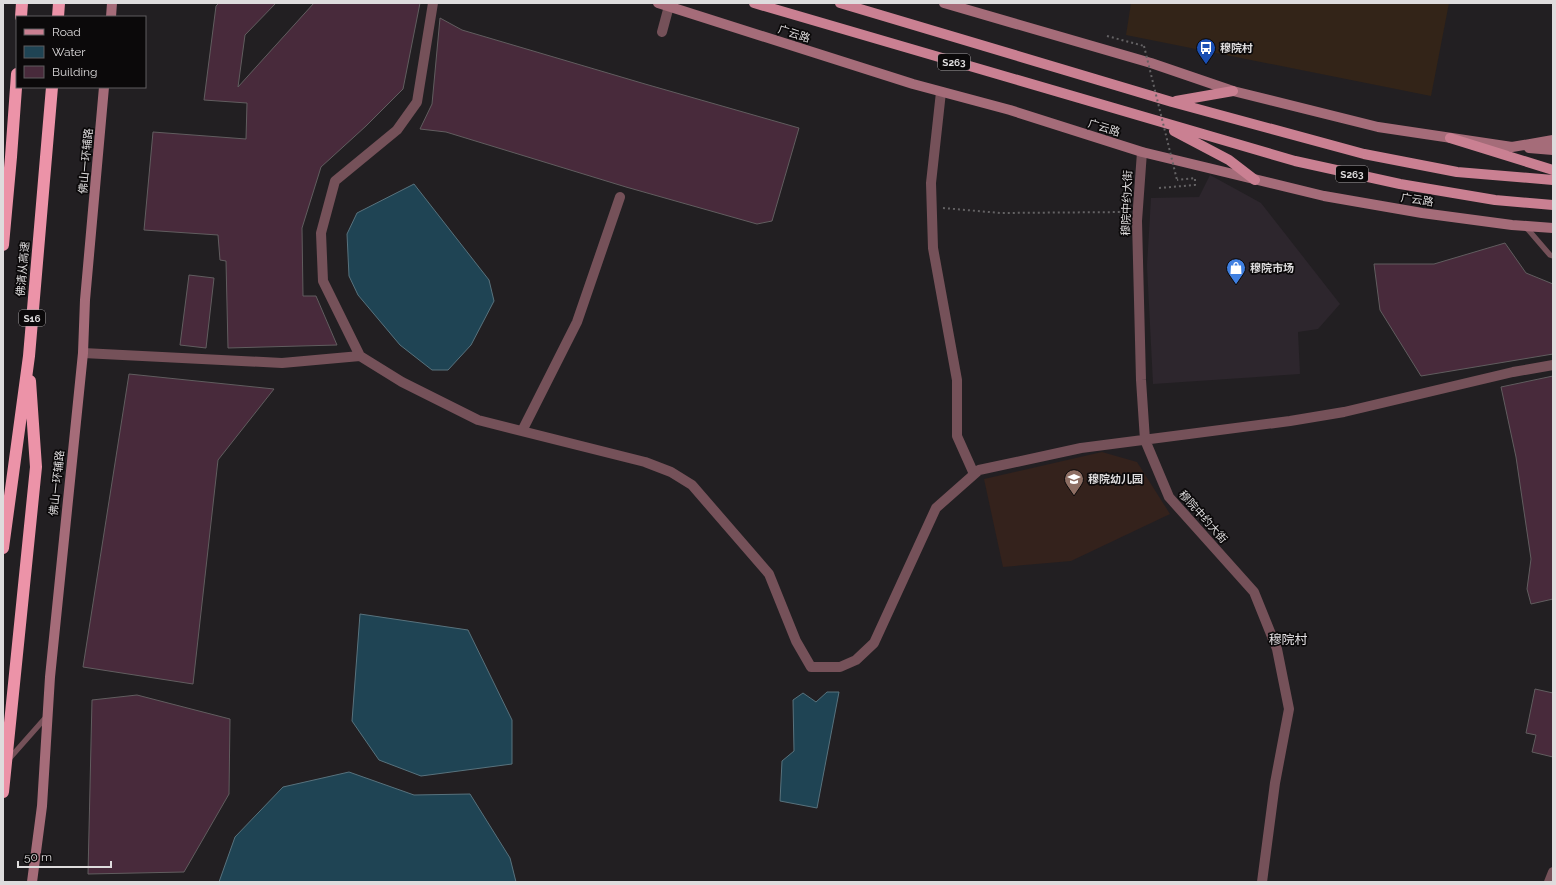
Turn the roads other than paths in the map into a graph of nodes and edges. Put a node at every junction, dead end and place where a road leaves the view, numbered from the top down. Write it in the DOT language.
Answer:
graph roads {
  1 [pos="22,3"];
  2 [pos="59,3"];
  3 [pos="112,3"];
  4 [pos="433,3"];
  5 [pos="658,3"];
  6 [pos="754,3"];
  7 [pos="840,3"];
  8 [pos="944,3"];
  9 [pos="669,6"];
  10 [pos="21,16"];
  11 [pos="58,16"];
  12 [pos="111,16"];
  13 [pos="662,32"];
  14 [pos="16,88"];
  15 [pos="52,88"];
  16 [pos="104,88"];
  17 [pos="1233,91"];
  18 [pos="941,92"];
  19 [pos="1172,102"];
  20 [pos="1155,121"];
  21 [pos="1450,138"];
  22 [pos="1553,140"];
  23 [pos="1512,146"];
  24 [pos="1553,150"];
  25 [pos="1142,152"];
  26 [pos="1553,170"];
  27 [pos="1254,180"];
  28 [pos="1553,180"];
  29 [pos="620,197"];
  30 [pos="1553,205"];
  31 [pos="1525,226"];
  32 [pos="1553,228"];
  33 [pos="3,244"];
  34 [pos="1553,256"];
  35 [pos="83,353"];
  36 [pos="28,356"];
  37 [pos="360,356"];
  38 [pos="1553,365"];
  39 [pos="522,431"];
  40 [pos="1145,440"];
  41 [pos="974,474"];
  42 [pos="3,548"];
  43 [pos="47,716"];
  44 [pos="6,762"];
  45 [pos="3,792"];
  46 [pos="1553,872"];
  47 [pos="32,882"];
  48 [pos="1262,882"];
  49 [pos="1549,882"];
  1 -- 10 [label="highway"];
  2 -- 11 [label="highway"];
  3 -- 12 [label="main road"];
  4 -- 37 [label="street"];
  5 -- 9 [label="main road, 广云路 / S263"];
  6 -- 20 [label="main road, 广云路 / S263"];
  7 -- 19 [label="main road, S263"];
  8 -- 17 [label="main road"];
  9 -- 13 [label="street"];
  9 -- 18 [label="main road, 广云路 / S263"];
  14 -- 33 [label="highway, 佛清从高速"];
  15 -- 36 [label="highway, 佛清从高速 / S16"];
  16 -- 35 [label="main road, 佛山一环辅路"];
  17 -- 19 [label="main road"];
  17 -- 21 [label="main road"];
  18 -- 25 [label="main road, 广云路 / S263"];
  18 -- 41 [label="street"];
  19 -- 28 [label="main road, S263"];
  20 -- 27 [label="main road"];
  20 -- 30 [label="main road, 广云路 / S263"];
  21 -- 23 [label="main road"];
  21 -- 26 [label="main road"];
  22 -- 23 [label="main road"];
  23 -- 24 [label="main road"];
  25 -- 27 [label="main road, 广云路 / S263"];
  25 -- 40 [label="street, 穆院中约大街"];
  27 -- 31 [label="main road, 广云路 / S263"];
  29 -- 39 [label="street"];
  31 -- 32 [label="main road, 广云路 / S263"];
  31 -- 34 [label="lane"];
  35 -- 37 [label="street"];
  35 -- 43 [label="main road, 佛山一环辅路"];
  36 -- 42 [label="highway, 佛清从高速 / S16"];
  36 -- 44 [label="highway"];
  37 -- 39 [label="street"];
  38 -- 40 [label="street"];
  39 -- 41 [label="street"];
  40 -- 41 [label="street"];
  40 -- 48 [label="street, 穆院中约大街"];
  43 -- 44 [label="lane"];
  43 -- 47 [label="main road, 佛山一环辅路"];
  44 -- 45 [label="highway"];
  46 -- 49 [label="street"];
}
